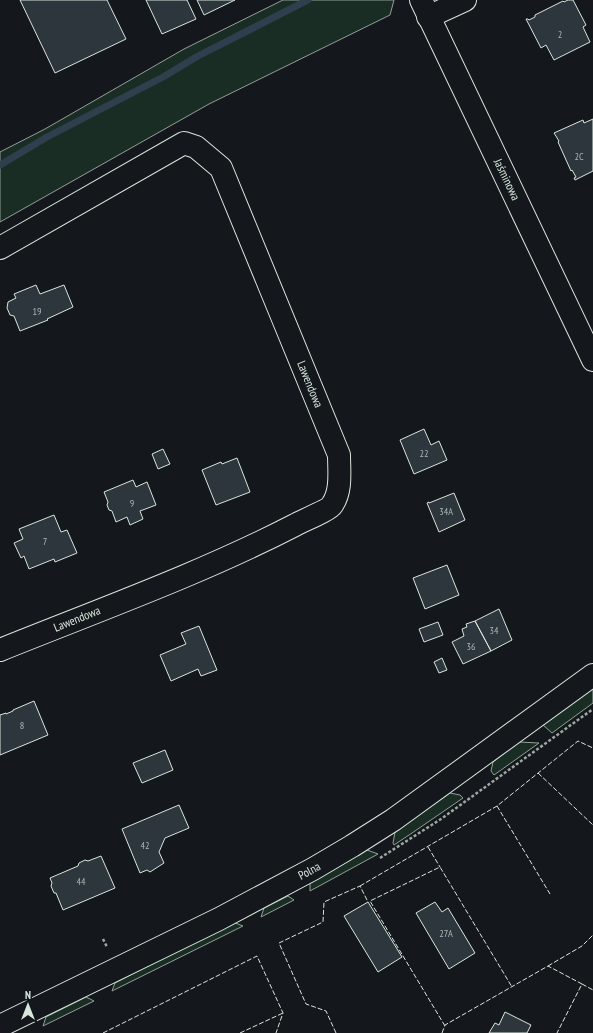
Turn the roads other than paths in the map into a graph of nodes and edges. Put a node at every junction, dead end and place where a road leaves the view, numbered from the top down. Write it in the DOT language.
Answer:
graph roads {
  1 [pos="465,0"];
  2 [pos="425,9"];
  3 [pos="0,248"];
  4 [pos="593,360"];
  5 [pos="0,650"];
  6 [pos="593,675"];
  7 [pos="0,1026"];
  1 -- 2 [label="street"];
  2 -- 4 [label="street, Jaśminowa"];
  3 -- 5 [label="street, Lawendowa"];
  6 -- 7 [label="street, Polna"];
}
